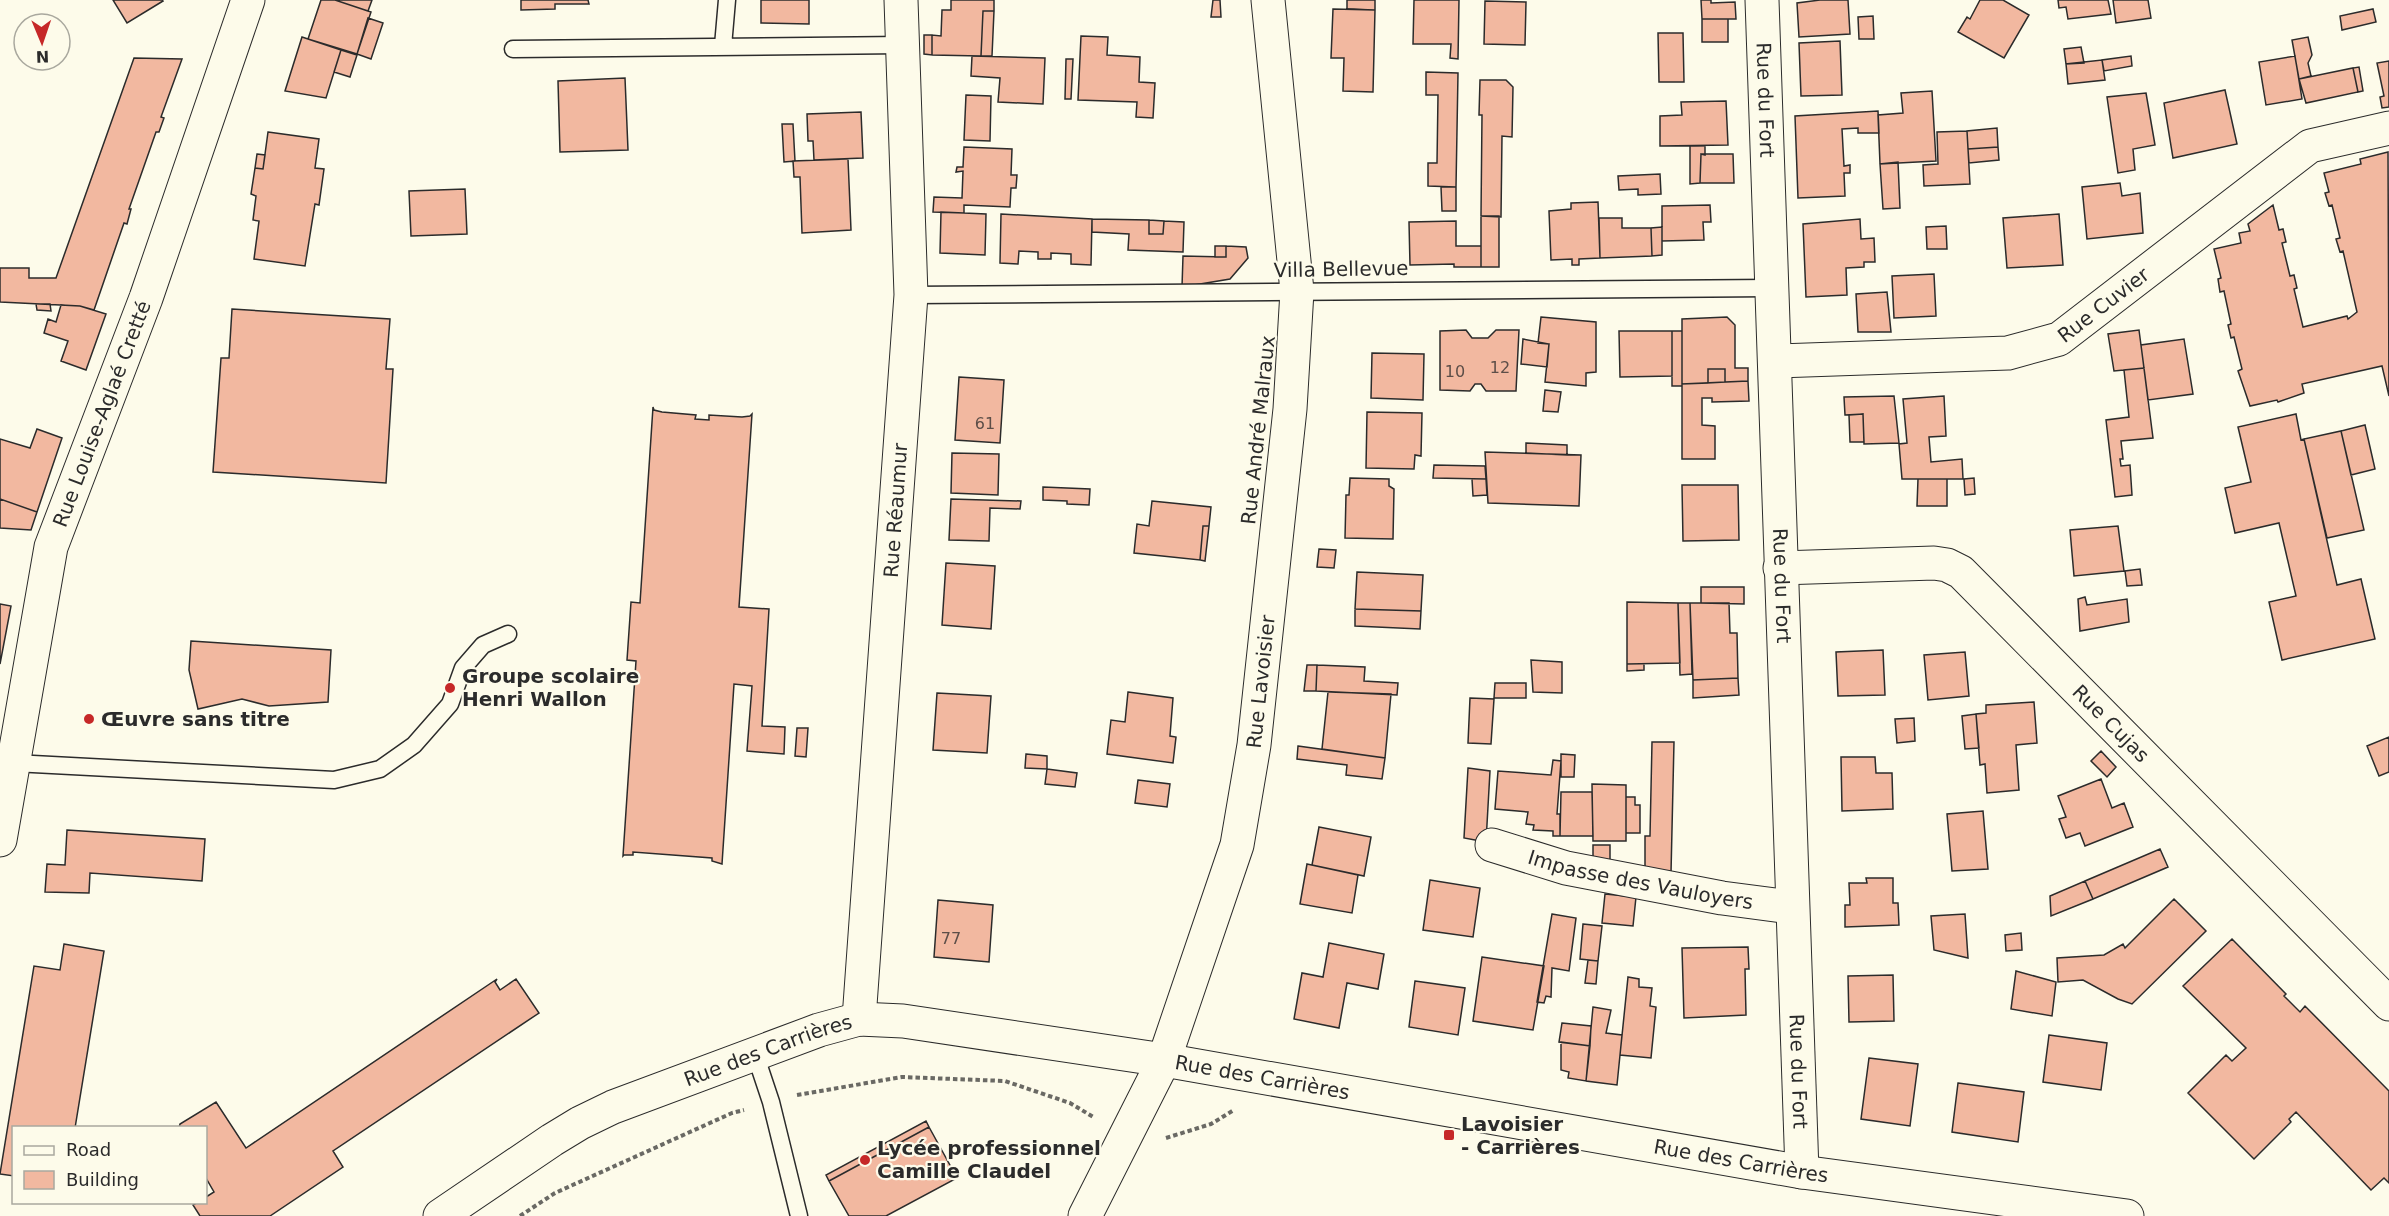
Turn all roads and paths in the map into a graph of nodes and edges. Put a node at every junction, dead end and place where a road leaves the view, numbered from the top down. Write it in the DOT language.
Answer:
graph roads {
  1 [pos="248,0"];
  2 [pos="727,0"];
  3 [pos="901,0"];
  4 [pos="1268,0"];
  5 [pos="1762,0"];
  6 [pos="903,45"];
  7 [pos="723,46"];
  8 [pos="513,49"];
  9 [pos="2389,128"];
  10 [pos="1771,288"];
  11 [pos="1297,291"];
  12 [pos="911,295"];
  13 [pos="1775,361"];
  14 [pos="1780,568"];
  15 [pos="508,634"];
  16 [pos="14,763"];
  17 [pos="0,840"];
  18 [pos="1492,845"];
  19 [pos="1791,907"];
  20 [pos="2389,1004"];
  21 [pos="859,1019"];
  22 [pos="755,1054"];
  23 [pos="1164,1060"];
  24 [pos="771,1102"];
  25 [pos="1126,1136"];
  26 [pos="1802,1172"];
  27 [pos="440,1216"];
  28 [pos="520,1216"];
  29 [pos="799,1216"];
  30 [pos="1085,1216"];
  31 [pos="2127,1216"];
  1 -- 16 [label="street, Rue Louise-Aglaé Cretté"];
  2 -- 7 [label="lane"];
  3 -- 6 [label="street, Rue Réaumur"];
  4 -- 11 [label="street"];
  5 -- 10 [label="street, Rue du Fort"];
  6 -- 7 [label="lane"];
  6 -- 12 [label="street, Rue Réaumur"];
  7 -- 8 [label="lane"];
  9 -- 13 [label="street, Rue Cuvier"];
  10 -- 11 [label="lane, Villa Bellevue"];
  10 -- 13 [label="street, Rue du Fort"];
  11 -- 12 [label="lane, Villa Bellevue"];
  11 -- 23 [label="street, Rue Lavoisier"];
  12 -- 21 [label="street, Rue Réaumur"];
  13 -- 14 [label="street, Rue du Fort"];
  14 -- 19 [label="street, Rue du Fort"];
  14 -- 20 [label="street, Rue Cujas"];
  15 -- 16 [label="lane"];
  16 -- 17 [label="street, Rue Louise-Aglaé Cretté"];
  18 -- 19 [label="street, Impasse des Vauloyers"];
  19 -- 26 [label="street, Rue du Fort"];
  21 -- 22 [label="street, Rue des Carrières"];
  21 -- 23 [label="street, Rue des Carrières"];
  22 -- 24 [label="lane"];
  22 -- 27 [label="street, Rue des Carrières"];
  23 -- 25 [label="street, Rue Lavoisier"];
  23 -- 26 [label="street, Rue des Carrières"];
  24 -- 25 [label="path"];
  24 -- 28 [label="path"];
  24 -- 29 [label="lane"];
  25 -- 30 [label="street, Rue Lavoisier"];
  26 -- 31 [label="street, Rue des Carrières"];
}
